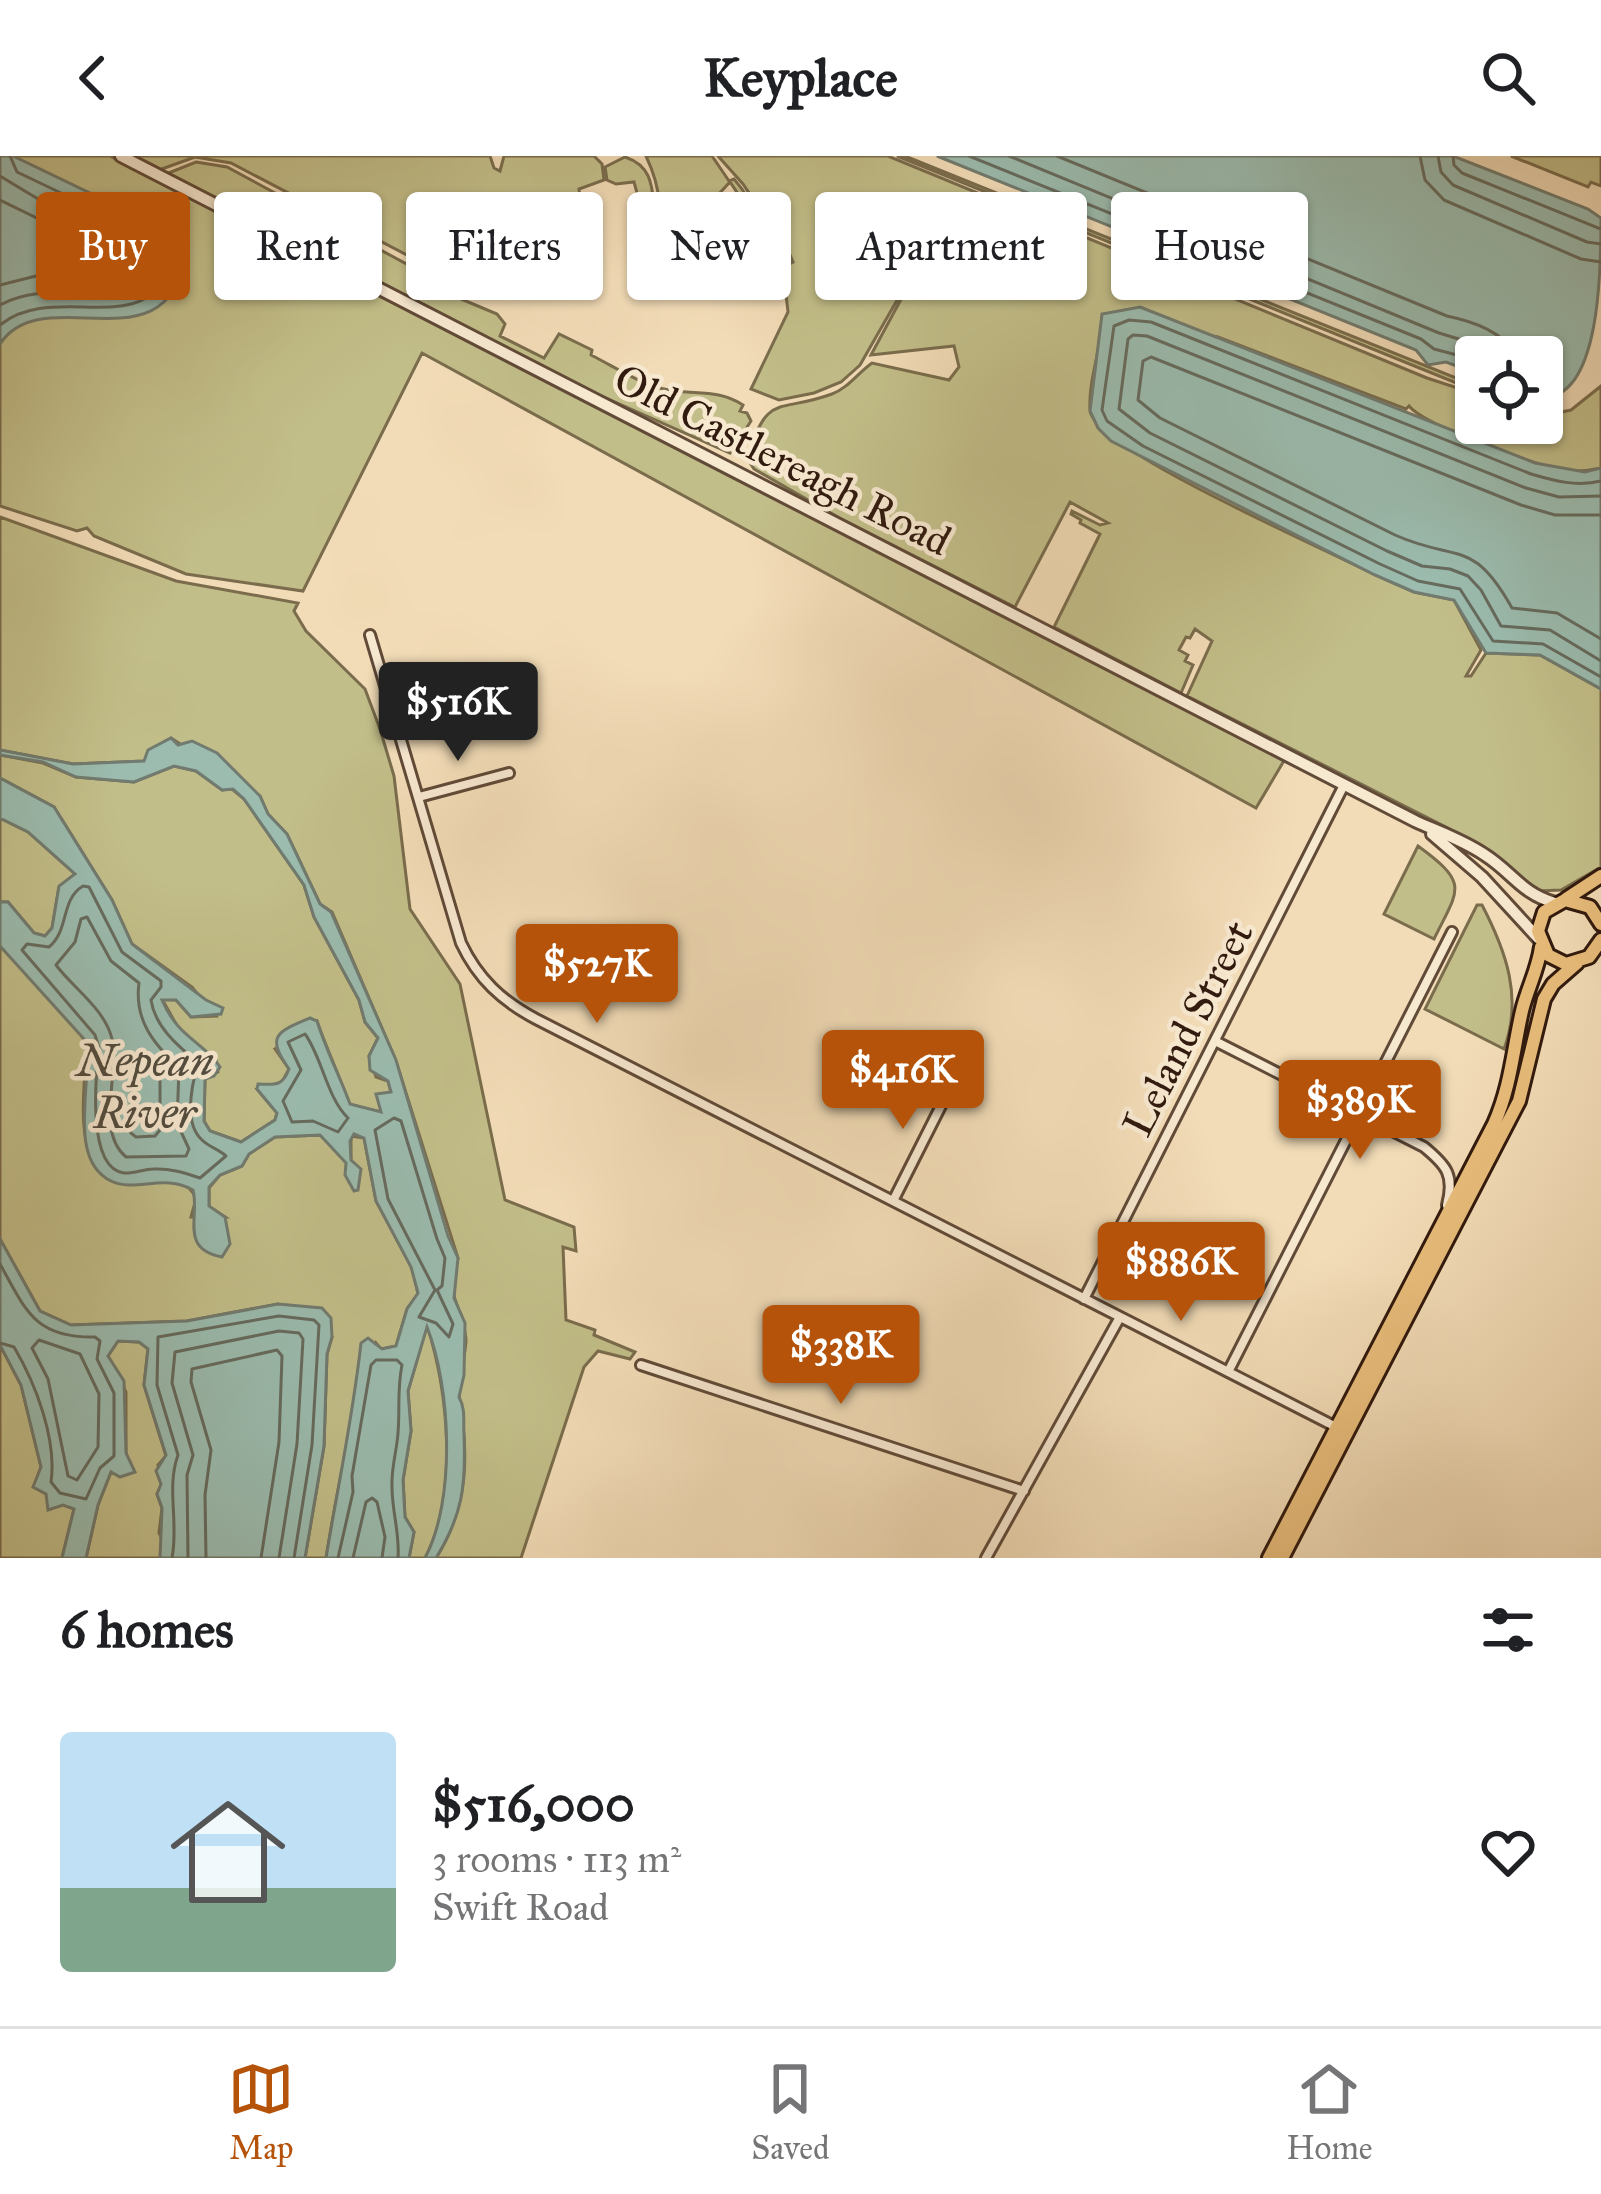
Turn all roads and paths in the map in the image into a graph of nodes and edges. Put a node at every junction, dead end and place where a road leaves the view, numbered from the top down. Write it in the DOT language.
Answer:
graph roads {
  1 [pos="121,156"];
  2 [pos="370,635"];
  3 [pos="509,773"];
  4 [pos="1344,785"];
  5 [pos="418,797"];
  6 [pos="1415,821"];
  7 [pos="1601,876"];
  8 [pos="1560,902"];
  9 [pos="1601,922"];
  10 [pos="1452,932"];
  11 [pos="1601,940"];
  12 [pos="1540,943"];
  13 [pos="1577,963"];
  14 [pos="1215,1041"];
  15 [pos="952,1082"];
  16 [pos="1360,1114"];
  17 [pos="893,1201"];
  18 [pos="1441,1229"];
  19 [pos="1084,1299"];
  20 [pos="1120,1317"];
  21 [pos="641,1365"];
  22 [pos="1228,1372"];
  23 [pos="1342,1430"];
  24 [pos="1024,1491"];
  25 [pos="986,1558"];
  26 [pos="1269,1558"];
  27 [pos="1282,1558"];
  1 -- 4 [label="street, Old Castlereagh Road"];
  2 -- 5 [label="street"];
  3 -- 5 [label="street"];
  4 -- 6 [label="street, Old Castlereagh Road"];
  4 -- 14 [label="street, Leland Street"];
  5 -- 17 [label="street"];
  6 -- 8 [label="street, Old Castlereagh Road"];
  6 -- 12 [label="street, Old Castlereagh Road"];
  7 -- 8 [label="main road"];
  8 -- 9 [label="main road"];
  8 -- 12 [label="main road"];
  10 -- 16 [label="street"];
  11 -- 13 [label="main road"];
  12 -- 13 [label="main road"];
  12 -- 18 [label="main road"];
  13 -- 23 [label="main road"];
  14 -- 16 [label="street"];
  14 -- 19 [label="street, Leland Street"];
  15 -- 17 [label="street"];
  16 -- 18 [label="street"];
  16 -- 22 [label="street"];
  17 -- 19 [label="street"];
  18 -- 23 [label="main road"];
  19 -- 20 [label="street"];
  20 -- 22 [label="street"];
  20 -- 24 [label="street"];
  21 -- 24 [label="street"];
  22 -- 23 [label="street"];
  23 -- 26 [label="main road"];
  23 -- 27 [label="main road"];
  24 -- 25 [label="street"];
}
